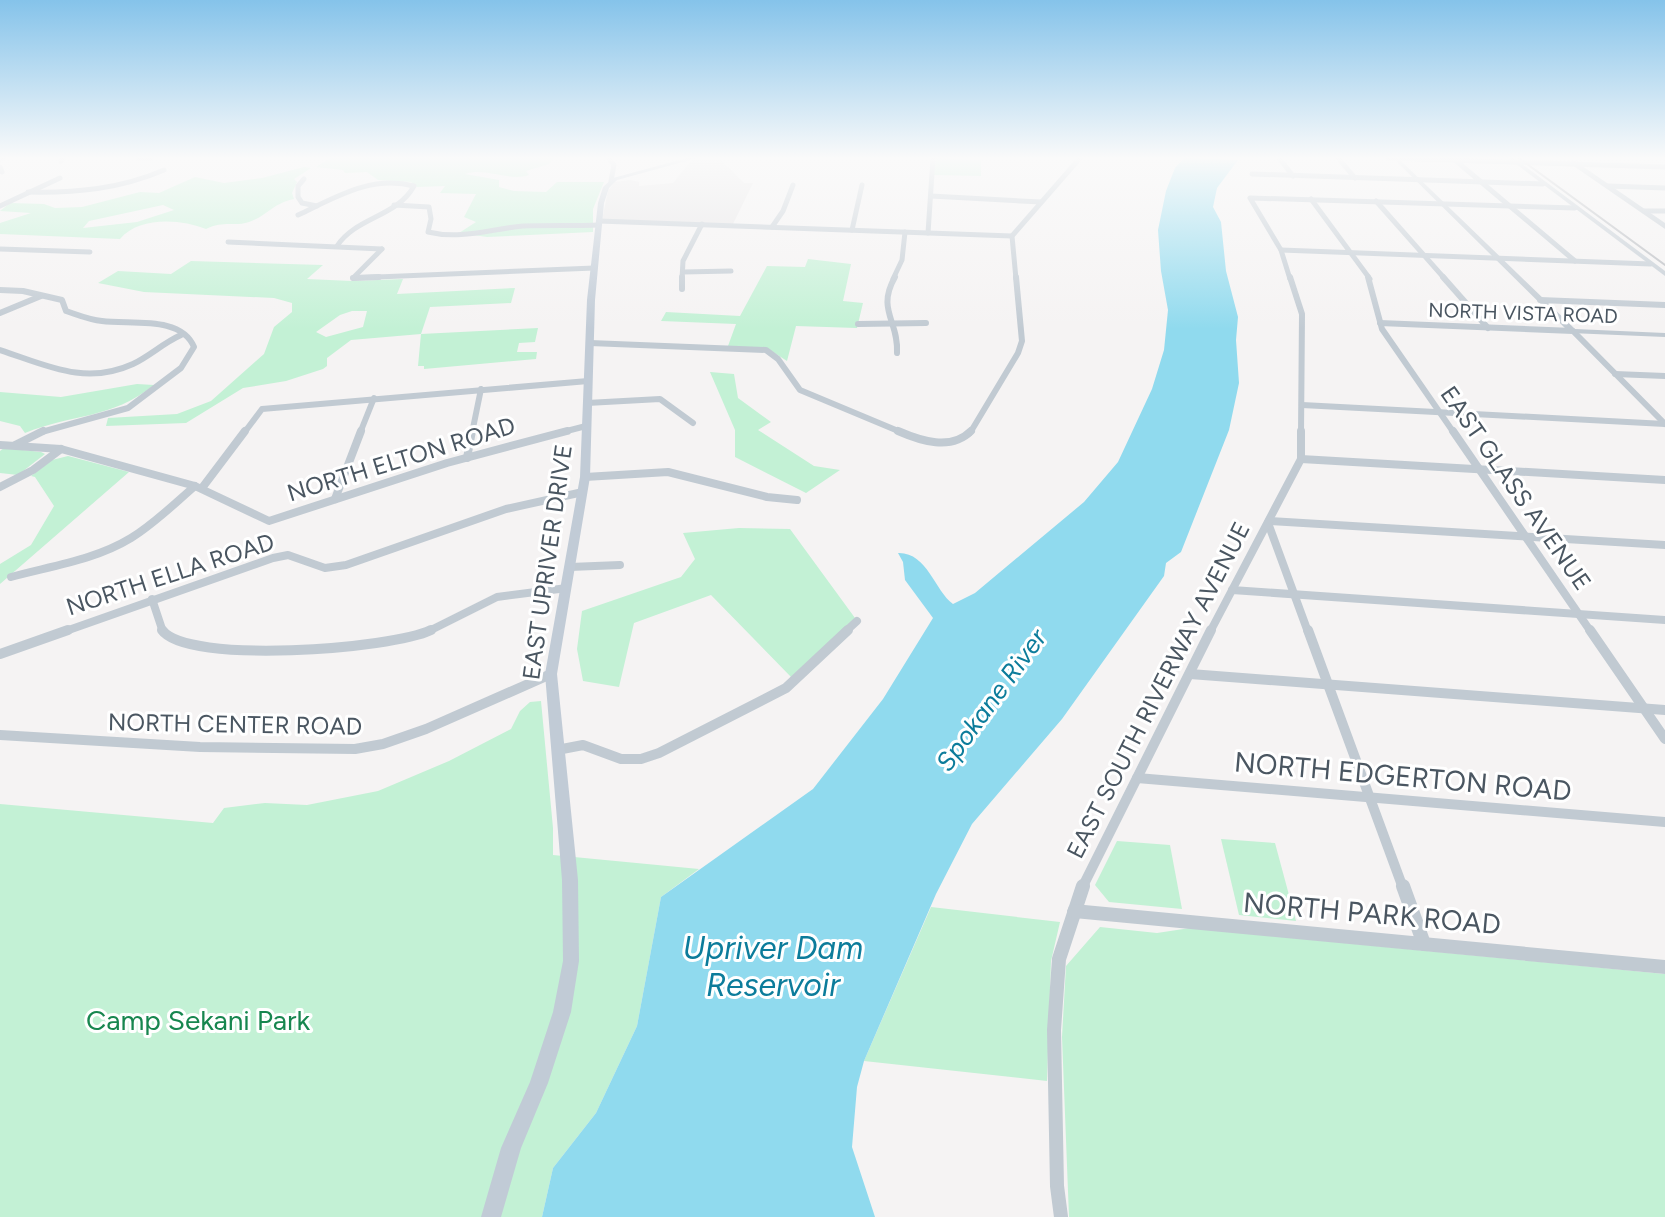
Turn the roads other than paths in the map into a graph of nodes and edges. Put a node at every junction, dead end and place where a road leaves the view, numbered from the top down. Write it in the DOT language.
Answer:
graph roads {
  1 [pos="377,215"];
  2 [pos="430,215"];
  3 [pos="600,215"];
  4 [pos="780,215"];
  5 [pos="855,215"];
  6 [pos="929,215"];
  7 [pos="1030,215"];
  8 [pos="1260,215"];
  9 [pos="1323,215"];
  10 [pos="1389,215"];
  11 [pos="1454,215"];
  12 [pos="1521,215"];
  13 [pos="1584,215"];
  14 [pos="599,223"];
  15 [pos="702,224"];
  16 [pos="772,227"];
  17 [pos="852,230"];
  18 [pos="905,232"];
  19 [pos="928,233"];
  20 [pos="1012,236"];
  21 [pos="228,242"];
  22 [pos="337,246"];
  23 [pos="0,249"];
  24 [pos="1281,250"];
  25 [pos="90,252"];
  26 [pos="1352,253"];
  27 [pos="1425,255"];
  28 [pos="1498,258"];
  29 [pos="735,261"];
  30 [pos="1575,261"];
  31 [pos="1651,264"];
  32 [pos="594,268"];
  33 [pos="683,272"];
  34 [pos="1665,274"];
  35 [pos="682,289"];
  36 [pos="0,290"];
  37 [pos="44,295"];
  38 [pos="1540,300"];
  39 [pos="1665,305"];
  40 [pos="0,313"];
  41 [pos="926,323"];
  42 [pos="1380,323"];
  43 [pos="858,324"];
  44 [pos="895,326"];
  45 [pos="1488,328"];
  46 [pos="1573,331"];
  47 [pos="181,335"];
  48 [pos="1665,335"];
  49 [pos="590,343"];
  50 [pos="0,350"];
  51 [pos="897,353"];
  52 [pos="1615,374"];
  53 [pos="1665,376"];
  54 [pos="588,381"];
  55 [pos="481,389"];
  56 [pos="374,398"];
  57 [pos="587,403"];
  58 [pos="1302,405"];
  59 [pos="1440,413"];
  60 [pos="693,423"];
  61 [pos="1665,424"];
  62 [pos="586,426"];
  63 [pos="0,445"];
  64 [pos="15,445"];
  65 [pos="61,449"];
  66 [pos="467,458"];
  67 [pos="1301,459"];
  68 [pos="1479,470"];
  69 [pos="1665,480"];
  70 [pos="584,484"];
  71 [pos="0,487"];
  72 [pos="198,487"];
  73 [pos="335,499"];
  74 [pos="797,500"];
  75 [pos="1269,522"];
  76 [pos="1525,536"];
  77 [pos="1665,545"];
  78 [pos="620,565"];
  79 [pos="570,567"];
  80 [pos="11,577"];
  81 [pos="567,588"];
  82 [pos="1232,590"];
  83 [pos="1295,595"];
  84 [pos="152,599"];
  85 [pos="1579,614"];
  86 [pos="1665,620"];
  87 [pos="857,621"];
  88 [pos="0,654"];
  89 [pos="551,674"];
  90 [pos="1190,674"];
  91 [pos="1328,685"];
  92 [pos="1644,709"];
  93 [pos="1665,710"];
  94 [pos="0,735"];
  95 [pos="1665,739"];
  96 [pos="557,750"];
  97 [pos="1137,778"];
  98 [pos="1370,798"];
  99 [pos="1665,822"];
  100 [pos="1074,911"];
  101 [pos="1424,944"];
  102 [pos="1665,967"];
  103 [pos="491,1217"];
  104 [pos="1061,1217"];
  1 -- 22 [label="street"];
  2 -- 14 [label="street"];
  3 -- 14 [label="main road, EAST UPRIVER DRIVE"];
  4 -- 16 [label="street"];
  5 -- 17 [label="street"];
  6 -- 19 [label="street"];
  7 -- 20 [label="street"];
  8 -- 24 [label="street, EAST SOUTH RIVERWAY AVENUE"];
  9 -- 26 [label="street, EAST GLASS AVENUE"];
  10 -- 27 [label="street"];
  11 -- 28 [label="street"];
  12 -- 30 [label="street"];
  13 -- 31 [label="street"];
  14 -- 15 [label="street"];
  14 -- 32 [label="main road, EAST UPRIVER DRIVE"];
  15 -- 16 [label="street"];
  15 -- 33 [label="street"];
  16 -- 17 [label="street"];
  17 -- 18 [label="street"];
  18 -- 19 [label="street"];
  18 -- 44 [label="street"];
  19 -- 20 [label="street"];
  20 -- 49 [label="street"];
  21 -- 22 [label="street"];
  22 -- 32 [label="street"];
  23 -- 25 [label="street"];
  24 -- 26 [label="street"];
  24 -- 58 [label="street, EAST SOUTH RIVERWAY AVENUE"];
  26 -- 27 [label="street"];
  26 -- 42 [label="street, EAST GLASS AVENUE"];
  27 -- 28 [label="street"];
  27 -- 45 [label="street"];
  28 -- 30 [label="street"];
  28 -- 38 [label="street"];
  29 -- 33 [label="street"];
  30 -- 31 [label="street"];
  31 -- 34 [label="street"];
  32 -- 49 [label="main road, EAST UPRIVER DRIVE"];
  33 -- 35 [label="street"];
  36 -- 37 [label="street"];
  37 -- 40 [label="street"];
  37 -- 47 [label="street"];
  38 -- 39 [label="street"];
  38 -- 46 [label="street"];
  41 -- 44 [label="street"];
  42 -- 45 [label="street, NORTH VISTA ROAD"];
  42 -- 59 [label="street, EAST GLASS AVENUE"];
  43 -- 44 [label="street"];
  44 -- 51 [label="street"];
  45 -- 46 [label="street, NORTH VISTA ROAD"];
  46 -- 48 [label="street, NORTH VISTA ROAD"];
  46 -- 52 [label="street"];
  47 -- 50 [label="street"];
  47 -- 64 [label="street"];
  49 -- 54 [label="main road, EAST UPRIVER DRIVE"];
  52 -- 53 [label="street"];
  52 -- 61 [label="street"];
  54 -- 55 [label="street"];
  54 -- 57 [label="main road, EAST UPRIVER DRIVE"];
  55 -- 56 [label="street"];
  55 -- 66 [label="street"];
  56 -- 72 [label="street"];
  56 -- 73 [label="street"];
  57 -- 60 [label="street"];
  57 -- 62 [label="main road, EAST UPRIVER DRIVE"];
  58 -- 59 [label="street"];
  58 -- 67 [label="street, EAST SOUTH RIVERWAY AVENUE"];
  59 -- 61 [label="street"];
  59 -- 68 [label="street, EAST GLASS AVENUE"];
  62 -- 66 [label="street, NORTH ELTON ROAD"];
  62 -- 70 [label="main road, EAST UPRIVER DRIVE"];
  63 -- 64 [label="street, NORTH ELTON ROAD"];
  64 -- 65 [label="street, NORTH ELTON ROAD"];
  65 -- 71 [label="street"];
  65 -- 72 [label="street, NORTH ELTON ROAD"];
  66 -- 73 [label="street, NORTH ELTON ROAD"];
  67 -- 68 [label="street"];
  67 -- 75 [label="street, EAST SOUTH RIVERWAY AVENUE"];
  68 -- 69 [label="street"];
  68 -- 76 [label="street, EAST GLASS AVENUE"];
  70 -- 74 [label="street, NORTH ELLA ROAD"];
  70 -- 79 [label="main road, EAST UPRIVER DRIVE"];
  70 -- 84 [label="street, NORTH ELLA ROAD"];
  72 -- 73 [label="street, NORTH ELTON ROAD"];
  72 -- 80 [label="street"];
  75 -- 76 [label="street"];
  75 -- 82 [label="street, EAST SOUTH RIVERWAY AVENUE"];
  75 -- 83 [label="street"];
  76 -- 77 [label="street"];
  76 -- 85 [label="street, EAST GLASS AVENUE"];
  78 -- 79 [label="street"];
  79 -- 81 [label="main road, EAST UPRIVER DRIVE"];
  81 -- 84 [label="street"];
  81 -- 89 [label="main road, EAST UPRIVER DRIVE"];
  82 -- 83 [label="street"];
  82 -- 90 [label="street, EAST SOUTH RIVERWAY AVENUE"];
  83 -- 85 [label="street"];
  83 -- 91 [label="street"];
  84 -- 88 [label="street, NORTH ELLA ROAD"];
  85 -- 86 [label="street"];
  85 -- 92 [label="street, EAST GLASS AVENUE"];
  87 -- 96 [label="street"];
  89 -- 94 [label="street, NORTH CENTER ROAD"];
  89 -- 96 [label="main road, EAST UPRIVER DRIVE"];
  90 -- 91 [label="street"];
  90 -- 97 [label="street, EAST SOUTH RIVERWAY AVENUE"];
  91 -- 92 [label="street"];
  91 -- 98 [label="street"];
  92 -- 93 [label="street"];
  92 -- 95 [label="street, EAST GLASS AVENUE"];
  96 -- 103 [label="main road, EAST UPRIVER DRIVE"];
  97 -- 98 [label="street, NORTH EDGERTON ROAD"];
  97 -- 100 [label="street, EAST SOUTH RIVERWAY AVENUE"];
  98 -- 99 [label="street, NORTH EDGERTON ROAD"];
  98 -- 101 [label="street"];
  100 -- 101 [label="street, NORTH PARK ROAD"];
  100 -- 104 [label="street, EAST SOUTH RIVERWAY AVENUE"];
  101 -- 102 [label="street, NORTH PARK ROAD"];
}
